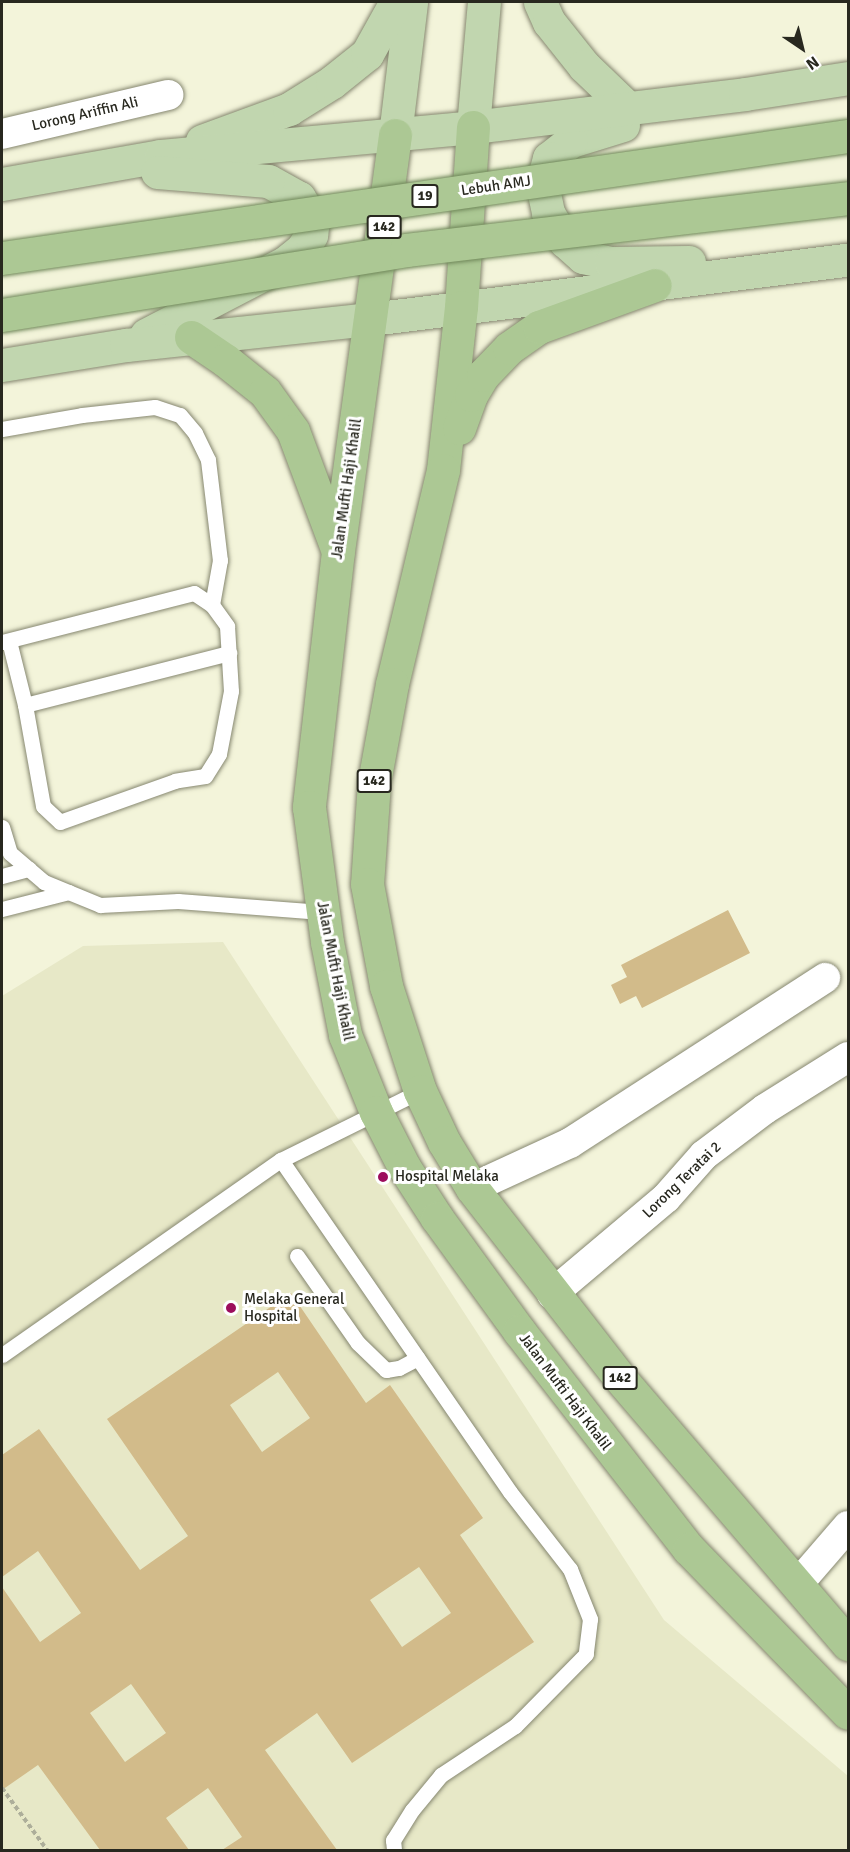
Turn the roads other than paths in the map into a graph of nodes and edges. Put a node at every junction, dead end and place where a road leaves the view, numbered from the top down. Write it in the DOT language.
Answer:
graph roads {
  1 [pos="396,2"];
  2 [pos="411,2"];
  3 [pos="484,2"];
  4 [pos="540,2"];
  5 [pos="849,78"];
  6 [pos="168,94"];
  7 [pos="746,94"];
  8 [pos="629,109"];
  9 [pos="473,127"];
  10 [pos="2,134"];
  11 [pos="395,135"];
  12 [pos="849,136"];
  13 [pos="161,156"];
  14 [pos="101,167"];
  15 [pos="2,184"];
  16 [pos="849,198"];
  17 [pos="2,258"];
  18 [pos="846,261"];
  19 [pos="655,285"];
  20 [pos="461,307"];
  21 [pos="2,315"];
  22 [pos="371,319"];
  23 [pos="191,337"];
  24 [pos="126,345"];
  25 [pos="2,365"];
  26 [pos="2,429"];
  27 [pos="443,470"];
  28 [pos="338,550"];
  29 [pos="212,605"];
  30 [pos="5,642"];
  31 [pos="229,653"];
  32 [pos="25,705"];
  33 [pos="2,827"];
  34 [pos="29,869"];
  35 [pos="2,876"];
  36 [pos="69,892"];
  37 [pos="2,909"];
  38 [pos="322,912"];
  39 [pos="825,978"];
  40 [pos="849,1057"];
  41 [pos="420,1091"];
  42 [pos="376,1112"];
  43 [pos="281,1160"];
  44 [pos="472,1188"];
  45 [pos="297,1256"];
  46 [pos="552,1294"];
  47 [pos="2,1355"];
  48 [pos="418,1358"];
  49 [pos="849,1526"];
  50 [pos="797,1585"];
  51 [pos="849,1644"];
  52 [pos="849,1713"];
  53 [pos="394,1851"];
  1 -- 13 [label="main road"];
  2 -- 11 [label="main road"];
  3 -- 9 [label="main road"];
  4 -- 8 [label="main road"];
  5 -- 7 [label="main road"];
  6 -- 10 [label="street, Lorong Ariffin Ali"];
  7 -- 8 [label="main road"];
  7 -- 18 [label="main road"];
  8 -- 9 [label="main road"];
  9 -- 11 [label="main road"];
  9 -- 20 [label="highway, 142"];
  11 -- 13 [label="main road"];
  11 -- 22 [label="highway, Jalan Mufti Haji Khalil / 142"];
  12 -- 17 [label="highway, Lebuh AMJ / 19, bridge"];
  13 -- 14 [label="main road"];
  14 -- 15 [label="main road"];
  14 -- 24 [label="main road"];
  16 -- 21 [label="highway, bridge"];
  18 -- 19 [label="main road"];
  19 -- 20 [label="main road"];
  19 -- 27 [label="highway"];
  20 -- 22 [label="main road"];
  20 -- 27 [label="highway, 142"];
  22 -- 23 [label="main road"];
  22 -- 28 [label="highway, Jalan Mufti Haji Khalil / 142"];
  23 -- 24 [label="main road"];
  23 -- 28 [label="highway"];
  24 -- 25 [label="main road"];
  26 -- 29 [label="lane"];
  27 -- 41 [label="highway, 142"];
  28 -- 38 [label="highway, Jalan Mufti Haji Khalil / 142"];
  29 -- 30 [label="lane"];
  29 -- 31 [label="lane"];
  30 -- 32 [label="lane"];
  31 -- 32 [label="lane"];
  31 -- 32 [label="lane"];
  33 -- 34 [label="lane"];
  34 -- 35 [label="lane"];
  34 -- 36 [label="lane"];
  36 -- 37 [label="lane"];
  36 -- 38 [label="lane"];
  38 -- 42 [label="highway, Jalan Mufti Haji Khalil / 142"];
  39 -- 44 [label="street"];
  40 -- 46 [label="street, Lorong Teratai 2"];
  41 -- 42 [label="lane"];
  41 -- 44 [label="highway, 142"];
  42 -- 43 [label="lane"];
  42 -- 52 [label="highway, Jalan Mufti Haji Khalil / 142"];
  43 -- 47 [label="lane"];
  43 -- 48 [label="lane"];
  44 -- 46 [label="highway, 142"];
  45 -- 48 [label="lane"];
  46 -- 50 [label="highway, 142"];
  48 -- 53 [label="lane"];
  49 -- 50 [label="street"];
  50 -- 51 [label="highway, 142"];
}
